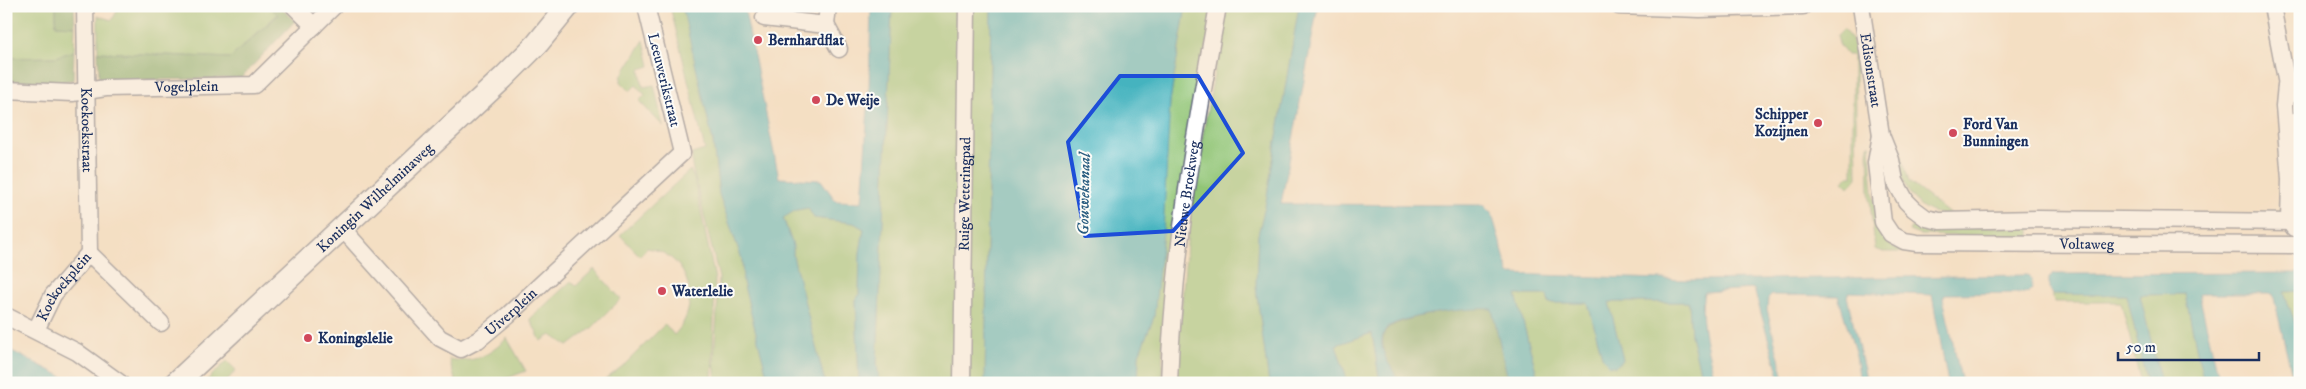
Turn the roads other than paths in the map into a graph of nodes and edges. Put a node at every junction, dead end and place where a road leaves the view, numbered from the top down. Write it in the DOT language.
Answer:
graph roads {
  1 [pos="85,6"];
  2 [pos="294,6"];
  3 [pos="334,6"];
  4 [pos="568,6"];
  5 [pos="646,6"];
  6 [pos="828,6"];
  7 [pos="967,6"];
  8 [pos="1218,6"];
  9 [pos="1620,6"];
  10 [pos="1804,6"];
  11 [pos="1861,6"];
  12 [pos="2272,6"];
  13 [pos="764,18"];
  14 [pos="826,25"];
  15 [pos="314,26"];
  16 [pos="839,49"];
  17 [pos="2286,85"];
  18 [pos="6,90"];
  19 [pos="86,90"];
  20 [pos="1881,135"];
  21 [pos="2300,149"];
  22 [pos="682,153"];
  23 [pos="1914,210"];
  24 [pos="2294,221"];
  25 [pos="1883,222"];
  26 [pos="341,228"];
  27 [pos="2300,236"];
  28 [pos="2300,245"];
  29 [pos="89,253"];
  30 [pos="6,316"];
  31 [pos="161,323"];
  32 [pos="36,330"];
  33 [pos="120,383"];
  34 [pos="176,383"];
  35 [pos="962,383"];
  36 [pos="1169,383"];
  1 -- 19 [label="street, Koekoekstraat"];
  2 -- 15 [label="street"];
  3 -- 15 [label="street, Vogelplein"];
  4 -- 26 [label="main road, Koningin Wilhelminaweg"];
  5 -- 22 [label="street, Leeuwerikstraat"];
  6 -- 14 [label="street"];
  7 -- 35 [label="street, Ruige Weteringpad"];
  8 -- 36 [label="street, Nieuwe Broekweg"];
  9 -- 10 [label="street"];
  11 -- 20 [label="street, Edisonstraat"];
  12 -- 17 [label="street"];
  13 -- 14 [label="street"];
  14 -- 16 [label="street"];
  15 -- 19 [label="street, Vogelplein"];
  17 -- 21 [label="street"];
  17 -- 24 [label="street"];
  18 -- 19 [label="street, Vogelplein"];
  19 -- 29 [label="street, Koekoekstraat"];
  20 -- 23 [label="street, Edisonstraat"];
  20 -- 25 [label="street, Edisonstraat"];
  22 -- 26 [label="street, Uiverplein"];
  23 -- 24 [label="street, Voltaweg"];
  24 -- 27 [label="street"];
  25 -- 28 [label="street, Voltaweg"];
  26 -- 34 [label="main road, Koningin Wilhelminaweg"];
  29 -- 31 [label="street, Koekoekplein"];
  29 -- 32 [label="street, Koekoekplein"];
  30 -- 32 [label="street"];
  32 -- 33 [label="street"];
}
